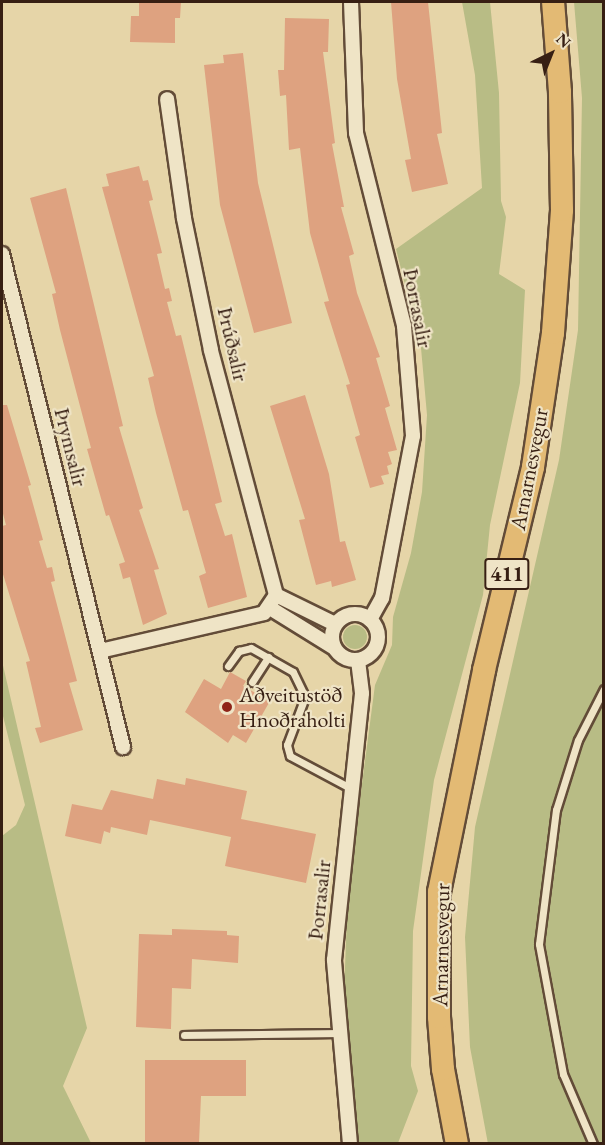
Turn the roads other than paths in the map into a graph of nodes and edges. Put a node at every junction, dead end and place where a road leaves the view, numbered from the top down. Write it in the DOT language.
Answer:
graph roads {
  1 [pos="351,2"];
  2 [pos="553,2"];
  3 [pos="167,99"];
  4 [pos="2,254"];
  5 [pos="273,601"];
  6 [pos="370,620"];
  7 [pos="335,624"];
  8 [pos="333,647"];
  9 [pos="100,651"];
  10 [pos="268,657"];
  11 [pos="358,661"];
  12 [pos="228,666"];
  13 [pos="252,682"];
  14 [pos="603,689"];
  15 [pos="123,747"];
  16 [pos="352,789"];
  17 [pos="338,1033"];
  18 [pos="184,1035"];
  19 [pos="350,1143"];
  20 [pos="457,1143"];
  21 [pos="592,1143"];
  1 -- 6 [label="street, Þorrasalir"];
  2 -- 20 [label="main road, Arnarnesvegur / 411"];
  3 -- 5 [label="street, Þrúðsalir"];
  4 -- 9 [label="street, Þrymsalir"];
  5 -- 7 [label="street"];
  5 -- 8 [label="street"];
  5 -- 9 [label="street"];
  6 -- 7 [label="street"];
  6 -- 11 [label="street"];
  7 -- 8 [label="street"];
  8 -- 11 [label="street"];
  9 -- 15 [label="street, Þrymsalir"];
  10 -- 12 [label="lane"];
  10 -- 13 [label="lane"];
  10 -- 16 [label="lane"];
  11 -- 16 [label="street, Þorrasalir"];
  14 -- 21 [label="lane"];
  16 -- 17 [label="street, Þorrasalir"];
  17 -- 18 [label="lane"];
  17 -- 19 [label="street, Þorrasalir"];
}
